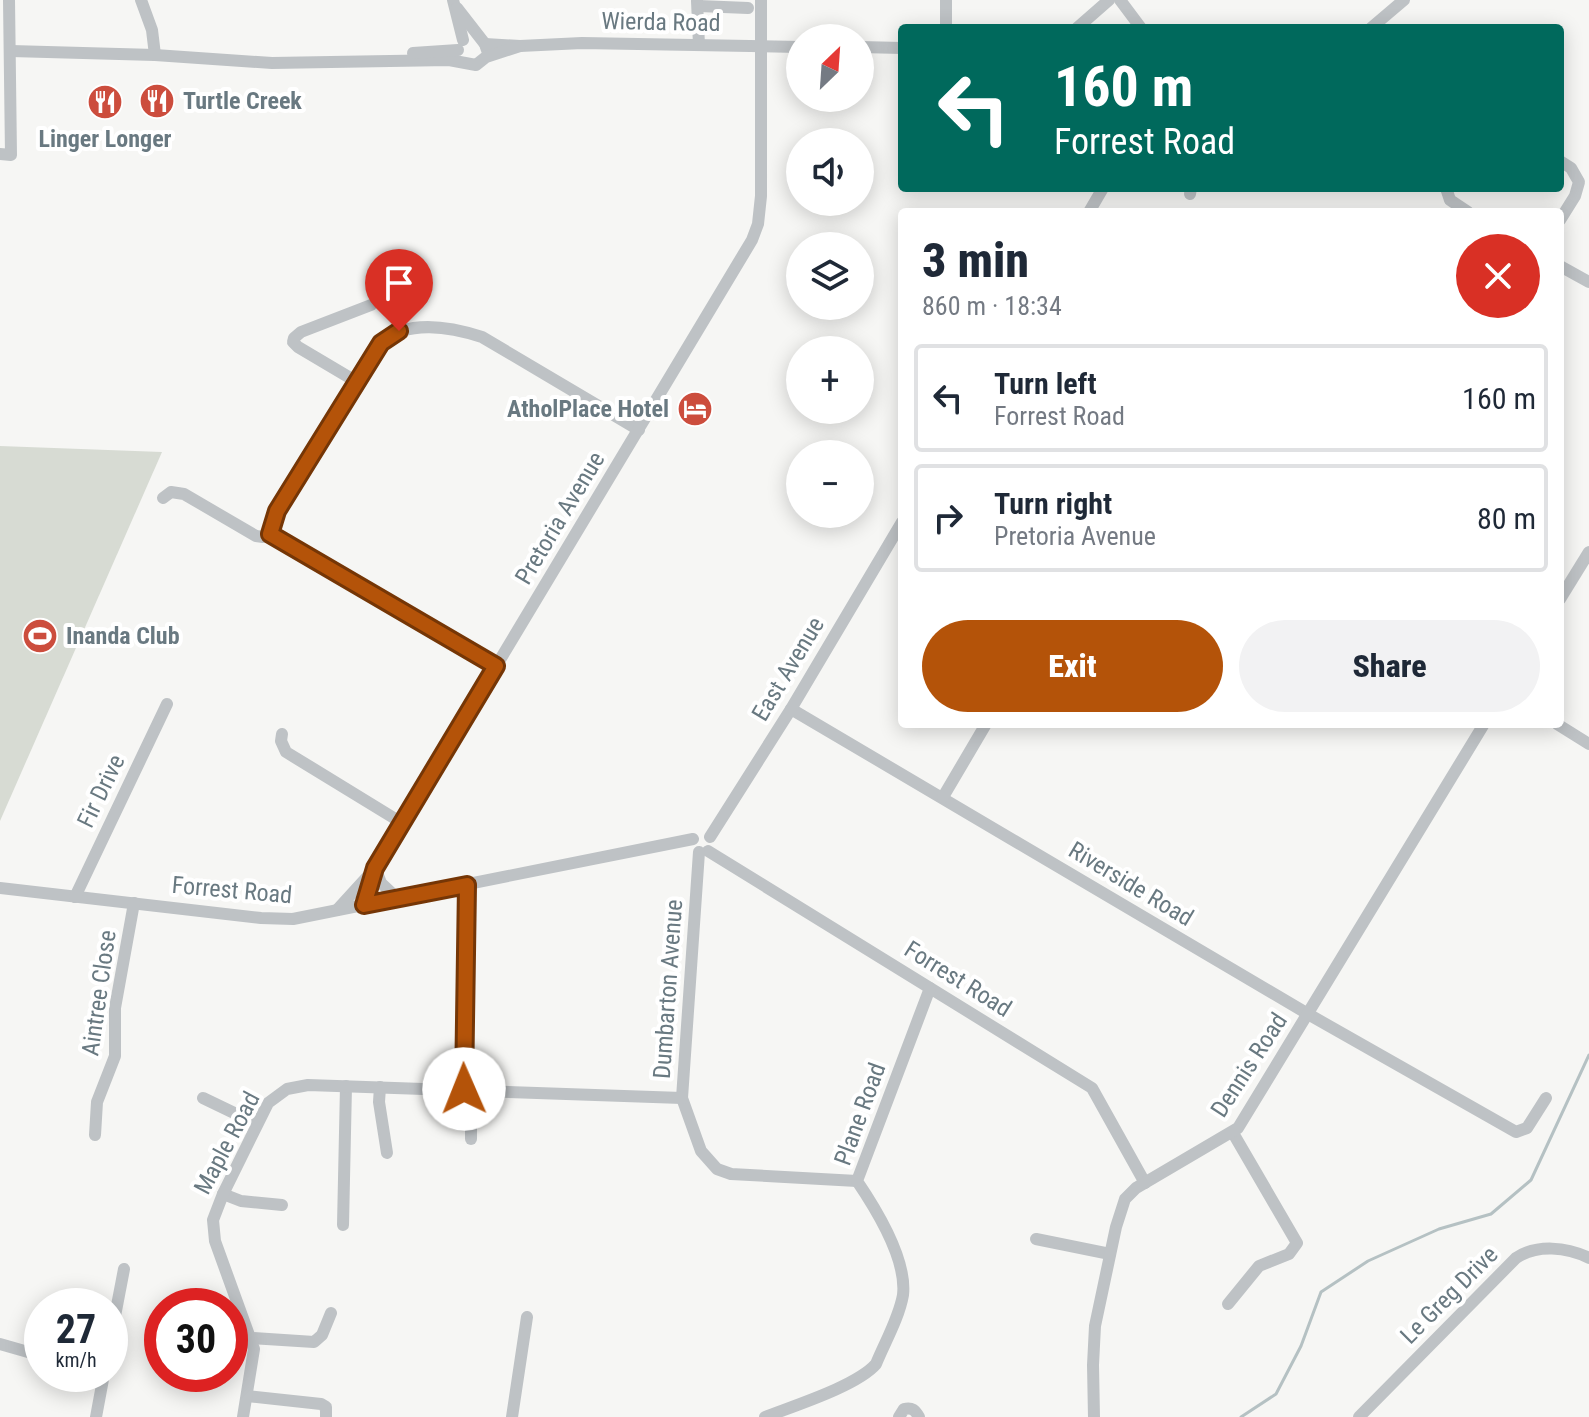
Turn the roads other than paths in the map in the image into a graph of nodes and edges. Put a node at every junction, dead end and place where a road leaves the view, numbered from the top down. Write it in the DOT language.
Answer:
graph roads {
  1 [pos="9,0"];
  2 [pos="141,0"];
  3 [pos="761,0"];
  4 [pos="946,0"];
  5 [pos="1109,0"];
  6 [pos="1120,0"];
  7 [pos="1404,0"];
  8 [pos="698,3"];
  9 [pos="455,4"];
  10 [pos="748,8"];
  11 [pos="946,24"];
  12 [pos="1082,24"];
  13 [pos="1138,24"];
  14 [pos="1376,24"];
  15 [pos="699,45"];
  16 [pos="483,46"];
  17 [pos="760,46"];
  18 [pos="786,47"];
  19 [pos="874,47"];
  20 [pos="898,48"];
  21 [pos="461,50"];
  22 [pos="11,51"];
  23 [pos="41,53"];
  24 [pos="155,55"];
  25 [pos="11,81"];
  26 [pos="5,155"];
  27 [pos="1564,164"];
  28 [pos="1564,214"];
  29 [pos="1564,268"];
  30 [pos="1589,282"];
  31 [pos="371,305"];
  32 [pos="357,382"];
  33 [pos="639,430"];
  34 [pos="163,498"];
  35 [pos="898,529"];
  36 [pos="270,534"];
  37 [pos="1589,552"];
  38 [pos="1564,593"];
  39 [pos="496,666"];
  40 [pos="167,704"];
  41 [pos="791,709"];
  42 [pos="984,728"];
  43 [pos="1482,728"];
  44 [pos="1563,728"];
  45 [pos="282,734"];
  46 [pos="1589,744"];
  47 [pos="943,797"];
  48 [pos="402,823"];
  49 [pos="710,837"];
  50 [pos="693,839"];
  51 [pos="704,851"];
  52 [pos="375,868"];
  53 [pos="467,885"];
  54 [pos="0,888"];
  55 [pos="75,897"];
  56 [pos="398,899"];
  57 [pos="134,903"];
  58 [pos="364,905"];
  59 [pos="337,910"];
  60 [pos="930,988"];
  61 [pos="1308,1014"];
  62 [pos="346,1086"];
  63 [pos="380,1087"];
  64 [pos="468,1089"];
  65 [pos="203,1098"];
  66 [pos="682,1098"];
  67 [pos="1546,1098"];
  68 [pos="257,1124"];
  69 [pos="1233,1133"];
  70 [pos="95,1135"];
  71 [pos="471,1139"];
  72 [pos="387,1153"];
  73 [pos="857,1181"];
  74 [pos="1145,1183"];
  75 [pos="223,1194"];
  76 [pos="282,1205"];
  77 [pos="343,1225"];
  78 [pos="1036,1239"];
  79 [pos="1110,1254"];
  80 [pos="1589,1258"];
  81 [pos="124,1269"];
  82 [pos="120,1288"];
  83 [pos="1228,1304"];
  84 [pos="331,1313"];
  85 [pos="527,1317"];
  86 [pos="252,1338"];
  87 [pos="0,1344"];
  88 [pos="24,1351"];
  89 [pos="101,1392"];
  90 [pos="247,1396"];
  91 [pos="96,1417"];
  92 [pos="243,1417"];
  93 [pos="326,1417"];
  94 [pos="512,1417"];
  95 [pos="765,1417"];
  96 [pos="899,1417"];
  97 [pos="919,1417"];
  98 [pos="1094,1417"];
  99 [pos="1359,1417"];
  1 -- 22 [label="street"];
  2 -- 24 [label="street"];
  3 -- 17 [label="street, Pretoria Avenue"];
  4 -- 11 [label="street"];
  5 -- 12 [label="street"];
  6 -- 13 [label="street"];
  7 -- 14 [label="street"];
  8 -- 10 [label="street"];
  8 -- 15 [label="street"];
  9 -- 16 [label="street"];
  9 -- 21 [label="street"];
  15 -- 16 [label="street, Wierda Road"];
  15 -- 17 [label="street, Wierda Road"];
  16 -- 21 [label="street"];
  16 -- 21 [label="street"];
  17 -- 18 [label="street, Wierda Road"];
  17 -- 33 [label="street, Pretoria Avenue"];
  19 -- 20 [label="street"];
  21 -- 24 [label="street"];
  22 -- 23 [label="street"];
  22 -- 25 [label="street"];
  23 -- 24 [label="street"];
  23 -- 25 [label="street"];
  25 -- 26 [label="street"];
  27 -- 28 [label="street"];
  29 -- 30 [label="street"];
  31 -- 32 [label="street"];
  32 -- 33 [label="street"];
  32 -- 36 [label="street"];
  33 -- 39 [label="street, Pretoria Avenue"];
  34 -- 36 [label="street"];
  35 -- 41 [label="street, East Avenue"];
  36 -- 39 [label="street"];
  37 -- 38 [label="street"];
  39 -- 48 [label="street, Pretoria Avenue"];
  40 -- 55 [label="street, Fir Drive"];
  41 -- 47 [label="street, Riverside Road"];
  41 -- 49 [label="street, East Avenue"];
  42 -- 47 [label="street"];
  43 -- 61 [label="street, Dennis Road"];
  44 -- 46 [label="street"];
  45 -- 48 [label="street"];
  47 -- 61 [label="street, Riverside Road"];
  48 -- 52 [label="street, Pretoria Avenue"];
  49 -- 50 [label="street"];
  49 -- 51 [label="street"];
  50 -- 51 [label="street"];
  50 -- 53 [label="street, Forrest Road"];
  51 -- 60 [label="street, Forrest Road"];
  51 -- 66 [label="street, Dumbarton Avenue"];
  52 -- 56 [label="street"];
  52 -- 58 [label="street, Pretoria Avenue"];
  52 -- 59 [label="street"];
  53 -- 56 [label="street, Forrest Road"];
  53 -- 64 [label="street"];
  54 -- 55 [label="street, Forrest Road"];
  55 -- 57 [label="street, Forrest Road"];
  56 -- 58 [label="street, Forrest Road"];
  57 -- 59 [label="street, Forrest Road"];
  57 -- 70 [label="street, Aintree Close"];
  58 -- 59 [label="street, Forrest Road"];
  60 -- 73 [label="street, Plane Road"];
  60 -- 74 [label="street, Forrest Road"];
  61 -- 67 [label="street, Riverside Road"];
  61 -- 69 [label="street, Dennis Road"];
  62 -- 63 [label="street"];
  62 -- 68 [label="street, Maple Road"];
  62 -- 77 [label="street"];
  63 -- 64 [label="street"];
  63 -- 72 [label="street"];
  64 -- 66 [label="street"];
  64 -- 71 [label="street"];
  65 -- 68 [label="street"];
  66 -- 73 [label="street, Dumbarton Avenue"];
  68 -- 75 [label="street, Maple Road"];
  69 -- 74 [label="street, Dennis Road"];
  69 -- 83 [label="street"];
  73 -- 95 [label="street, Plane Road"];
  74 -- 79 [label="street, Dennis Road"];
  75 -- 76 [label="street"];
  75 -- 86 [label="street, Maple Road"];
  78 -- 79 [label="street"];
  79 -- 98 [label="street, Dennis Road"];
  80 -- 99 [label="street, Le Greg Drive"];
  81 -- 82 [label="street"];
  84 -- 86 [label="street"];
  85 -- 94 [label="street"];
  86 -- 90 [label="street, Maple Road"];
  87 -- 88 [label="street"];
  89 -- 91 [label="street"];
  90 -- 92 [label="street, Maple Road"];
  90 -- 93 [label="street"];
  96 -- 97 [label="street"];
}
